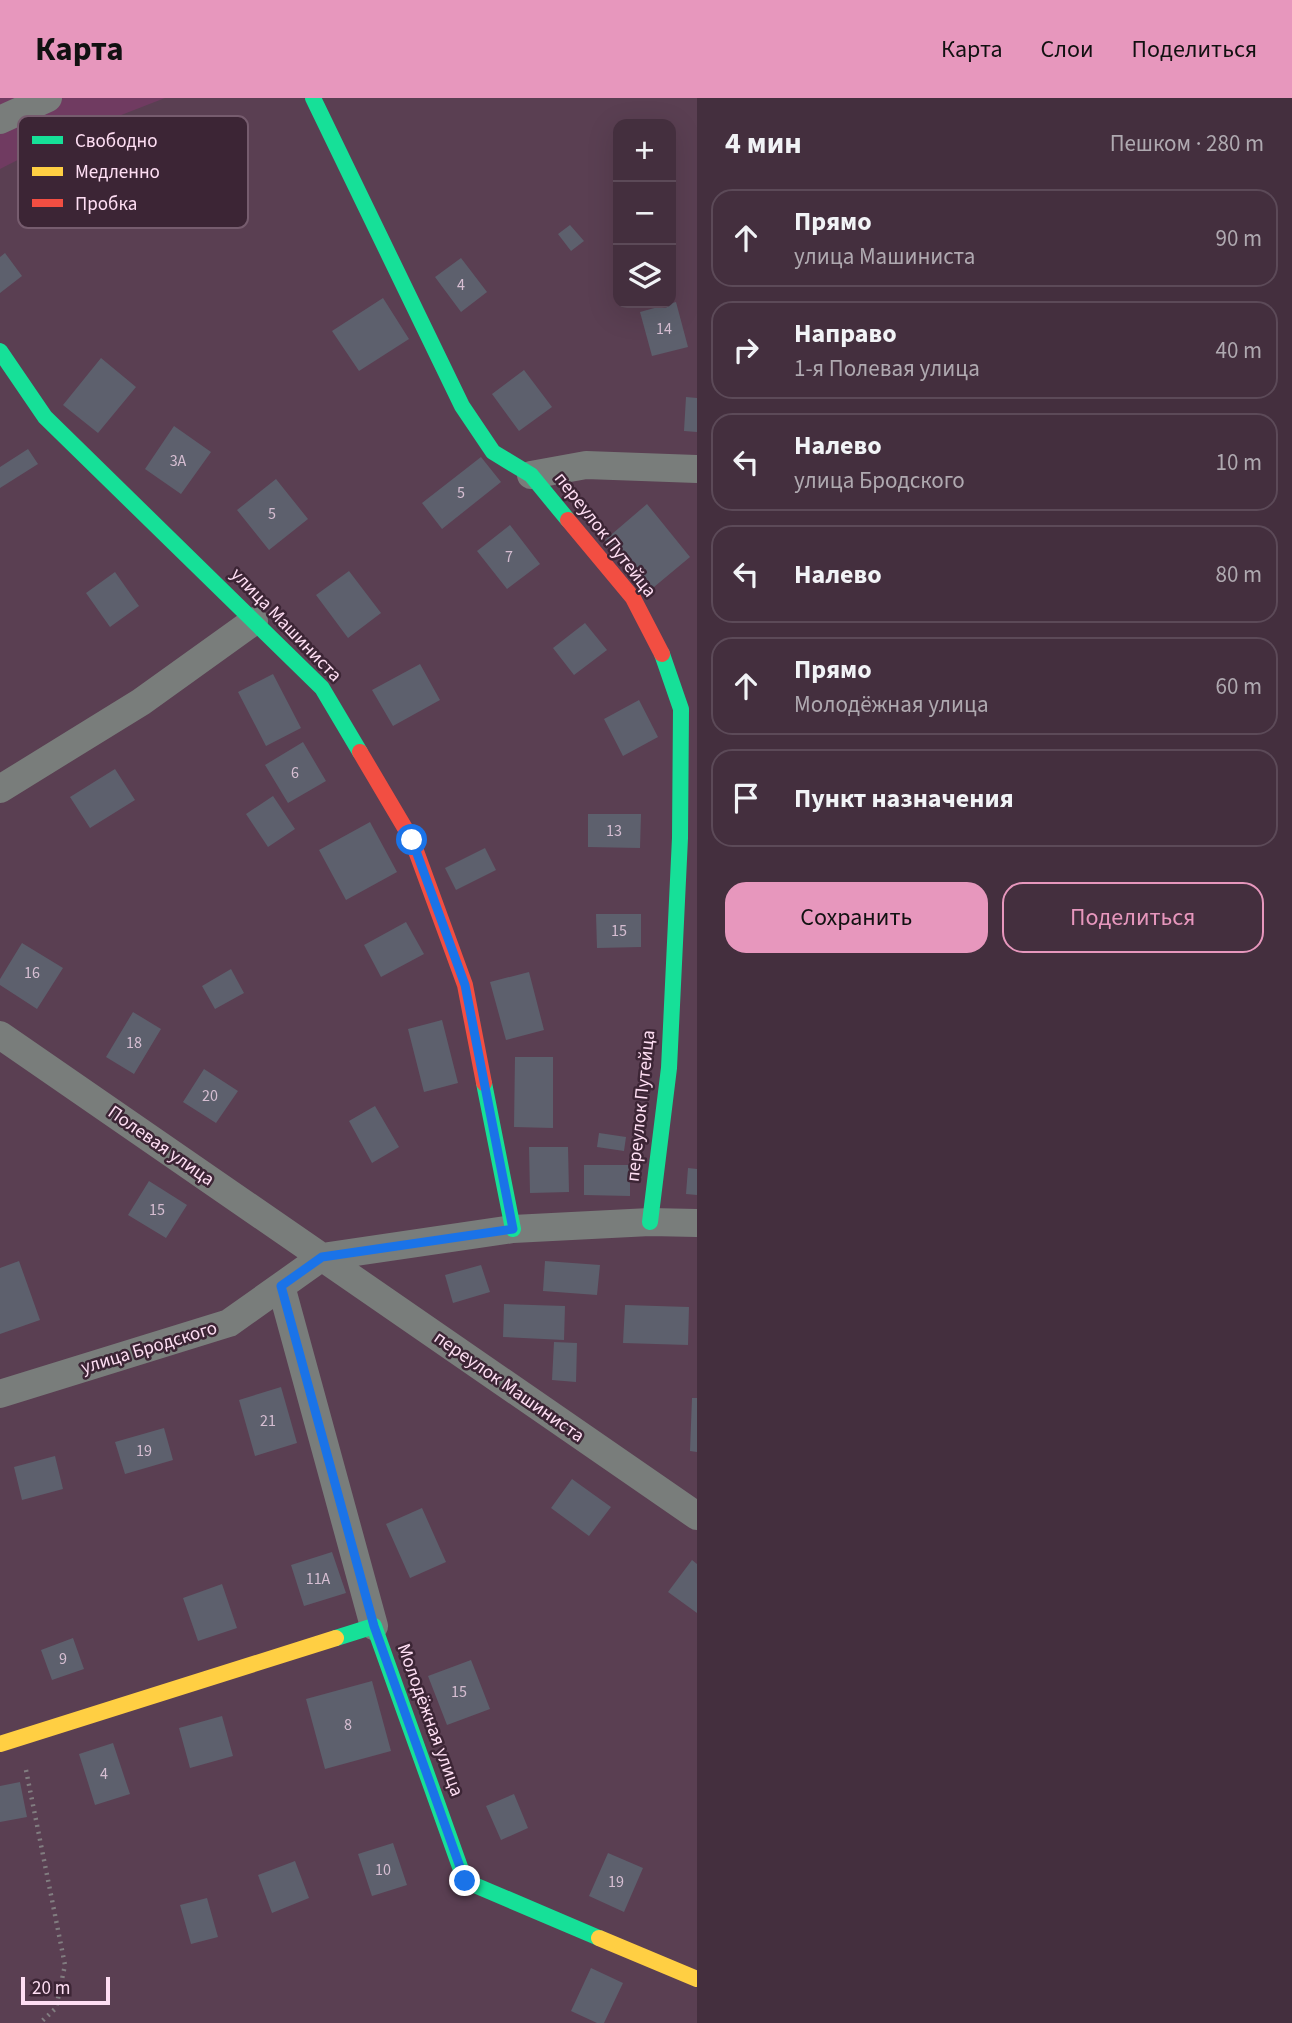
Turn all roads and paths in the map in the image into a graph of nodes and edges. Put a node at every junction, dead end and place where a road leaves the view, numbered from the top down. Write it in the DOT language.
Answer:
graph roads {
  1 [pos="48,98"];
  2 [pos="313,98"];
  3 [pos="0,120"];
  4 [pos="0,351"];
  5 [pos="697,469"];
  6 [pos="531,475"];
  7 [pos="254,621"];
  8 [pos="0,789"];
  9 [pos="689,838"];
  10 [pos="0,1035"];
  11 [pos="650,1222"];
  12 [pos="697,1223"];
  13 [pos="513,1229"];
  14 [pos="322,1257"];
  15 [pos="281,1286"];
  16 [pos="0,1394"];
  17 [pos="697,1516"];
  18 [pos="374,1626"];
  19 [pos="20,1738"];
  20 [pos="0,1744"];
  21 [pos="697,1979"];
  22 [pos="40,2023"];
  1 -- 3 [label="street"];
  2 -- 6 [label="street, переулок Путейца"];
  4 -- 7 [label="street, улица Машиниста"];
  5 -- 6 [label="street"];
  6 -- 9 [label="street, переулок Путейца"];
  7 -- 8 [label="street"];
  7 -- 13 [label="street, улица Машиниста"];
  9 -- 11 [label="street, переулок Путейца"];
  10 -- 14 [label="street, Полевая улица"];
  11 -- 12 [label="street"];
  11 -- 13 [label="street"];
  13 -- 14 [label="street"];
  14 -- 15 [label="street, улица Бродского"];
  14 -- 17 [label="street, переулок Машиниста"];
  15 -- 16 [label="street, улица Бродского"];
  15 -- 18 [label="street"];
  18 -- 19 [label="street, Молодёжная улица"];
  18 -- 21 [label="street, Молодёжная улица"];
  19 -- 20 [label="street, Молодёжная улица"];
  19 -- 22 [label="path"];
}
